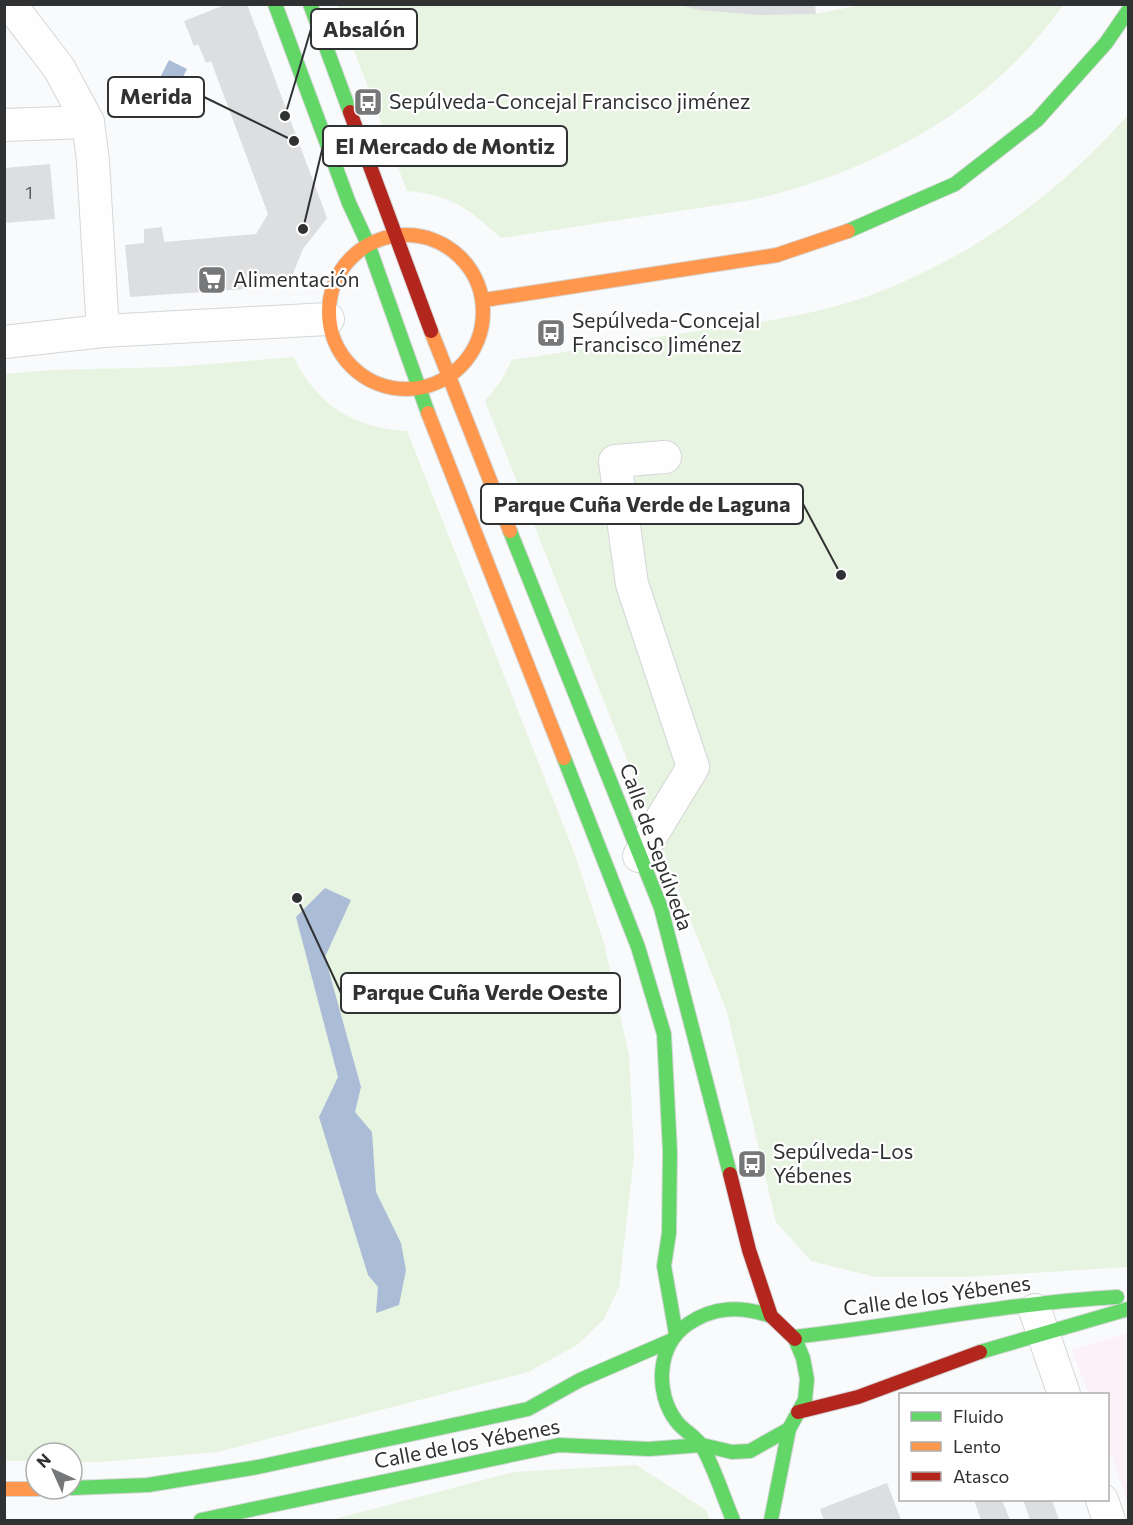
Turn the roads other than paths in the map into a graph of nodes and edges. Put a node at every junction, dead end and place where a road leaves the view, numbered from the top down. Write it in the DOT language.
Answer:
graph roads {
  1 [pos="10,4"];
  2 [pos="275,4"];
  3 [pos="310,4"];
  4 [pos="1128,11"];
  5 [pos="88,122"];
  6 [pos="4,125"];
  7 [pos="395,235"];
  8 [pos="368,244"];
  9 [pos="484,300"];
  10 [pos="328,319"];
  11 [pos="103,331"];
  12 [pos="4,342"];
  13 [pos="448,377"];
  14 [pos="419,390"];
  15 [pos="665,457"];
  16 [pos="639,856"];
  17 [pos="1128,1296"];
  18 [pos="1128,1309"];
  19 [pos="771,1316"];
  20 [pos="1037,1318"];
  21 [pos="673,1337"];
  22 [pos="794,1337"];
  23 [pos="1063,1393"];
  24 [pos="798,1412"];
  25 [pos="789,1429"];
  26 [pos="702,1445"];
  27 [pos="84,1488"];
  28 [pos="4,1489"];
  29 [pos="24,1489"];
  30 [pos="1102,1501"];
  31 [pos="201,1521"];
  32 [pos="733,1521"];
  33 [pos="771,1521"];
  34 [pos="1109,1521"];
  1 -- 5 [label="street"];
  2 -- 8 [label="street"];
  3 -- 7 [label="street, Calle de Sepúlveda"];
  4 -- 9 [label="street"];
  5 -- 6 [label="street"];
  5 -- 11 [label="street"];
  7 -- 8 [label="street"];
  7 -- 9 [label="street"];
  7 -- 13 [label="street, Calle de Sepúlveda"];
  8 -- 10 [label="street"];
  8 -- 14 [label="street"];
  9 -- 13 [label="street"];
  10 -- 11 [label="street"];
  10 -- 14 [label="street"];
  11 -- 12 [label="street"];
  13 -- 14 [label="street"];
  13 -- 16 [label="street, Calle de Sepúlveda"];
  14 -- 21 [label="street"];
  15 -- 16 [label="street"];
  16 -- 19 [label="street, Calle de Sepúlveda"];
  17 -- 20 [label="street, Calle de los Yébenes"];
  18 -- 20 [label="street, Calle de los Yébenes"];
  19 -- 21 [label="street, Calle de los Yébenes"];
  19 -- 22 [label="street"];
  20 -- 22 [label="street, Calle de los Yébenes"];
  20 -- 23 [label="street"];
  20 -- 24 [label="street, Calle de los Yébenes"];
  21 -- 26 [label="street"];
  21 -- 27 [label="street, Calle de los Yébenes"];
  22 -- 24 [label="street"];
  24 -- 25 [label="street"];
  25 -- 26 [label="street, Calle de los Yébenes"];
  25 -- 33 [label="street"];
  26 -- 31 [label="street, Calle de los Yébenes"];
  26 -- 32 [label="street"];
  28 -- 29 [label="street"];
  30 -- 34 [label="street"];
}
